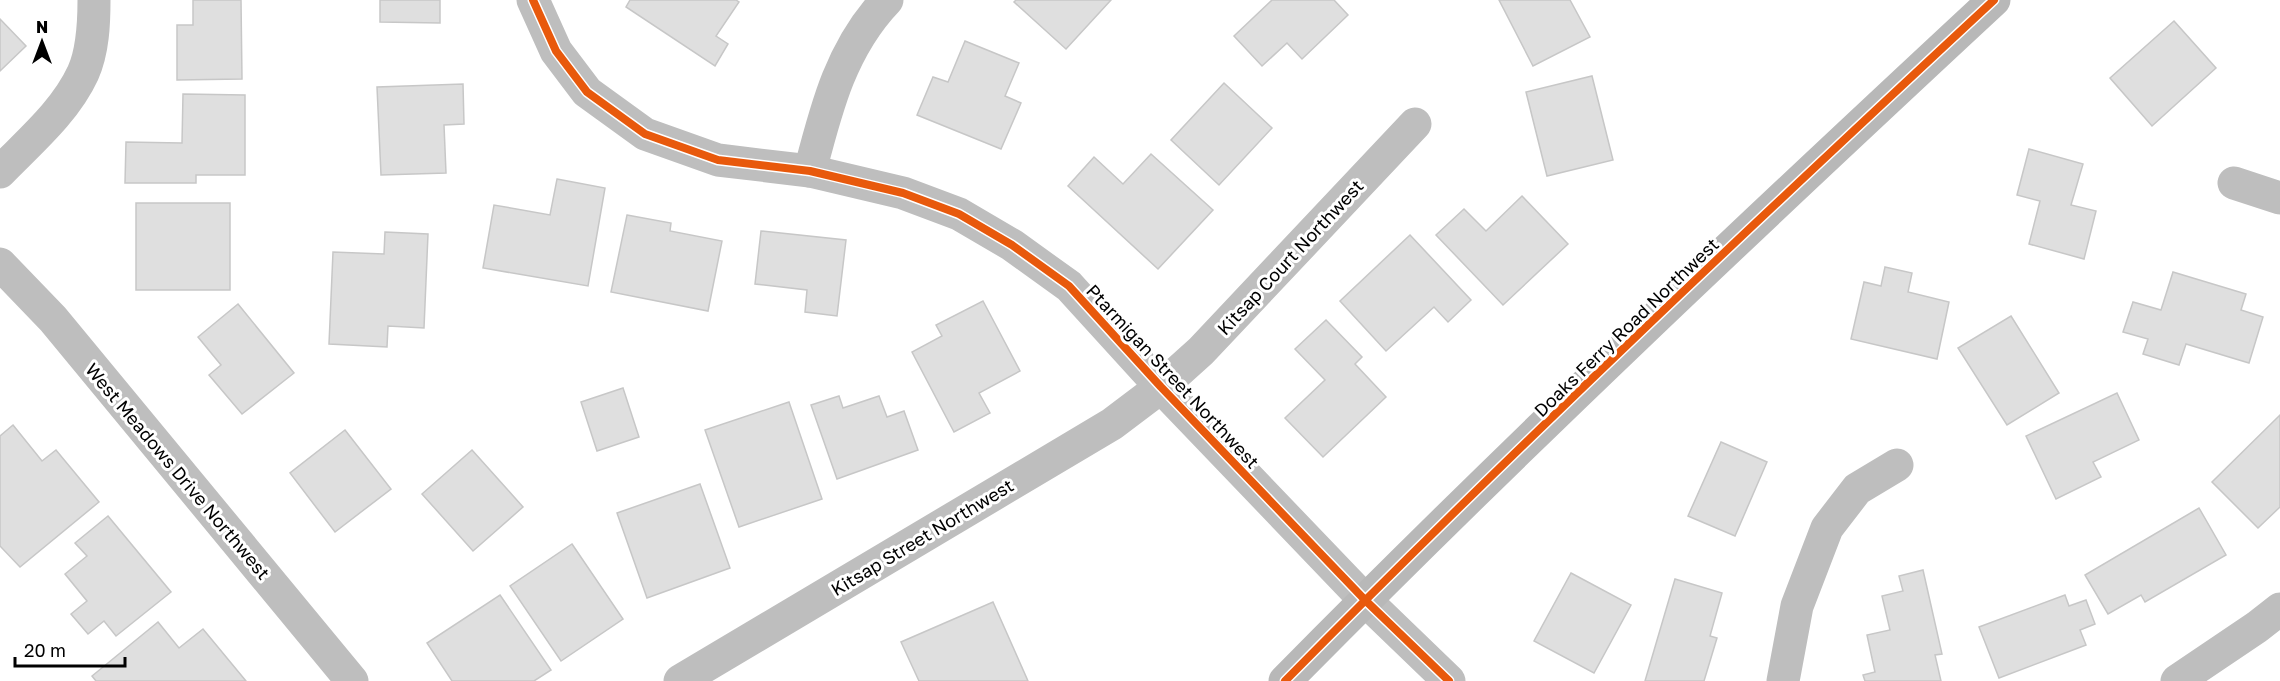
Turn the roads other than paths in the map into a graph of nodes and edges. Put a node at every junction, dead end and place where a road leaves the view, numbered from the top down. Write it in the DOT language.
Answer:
graph roads {
  1 [pos="94,0"];
  2 [pos="532,0"];
  3 [pos="887,0"];
  4 [pos="1994,0"];
  5 [pos="1415,124"];
  6 [pos="810,171"];
  7 [pos="0,172"];
  8 [pos="2234,183"];
  9 [pos="2280,198"];
  10 [pos="0,264"];
  11 [pos="1161,387"];
  12 [pos="1897,465"];
  13 [pos="1365,600"];
  14 [pos="2280,609"];
  15 [pos="352,681"];
  16 [pos="680,681"];
  17 [pos="1285,681"];
  18 [pos="1449,681"];
  19 [pos="1783,681"];
  20 [pos="2177,681"];
  1 -- 7 [label="street"];
  2 -- 6 [label="street, Ptarmigan Street Northwest"];
  3 -- 6 [label="street"];
  4 -- 13 [label="main road, Doaks Ferry Road Northwest"];
  5 -- 11 [label="street, Kitsap Court Northwest"];
  6 -- 11 [label="street, Ptarmigan Street Northwest"];
  8 -- 9 [label="street"];
  10 -- 15 [label="street, West Meadows Drive Northwest"];
  11 -- 13 [label="street, Ptarmigan Street Northwest"];
  11 -- 16 [label="street, Kitsap Street Northwest"];
  12 -- 19 [label="street"];
  13 -- 17 [label="main road, Doaks Ferry Road Northwest"];
  13 -- 18 [label="street, Ptarmigan Street Northwest"];
  14 -- 20 [label="street"];
}
